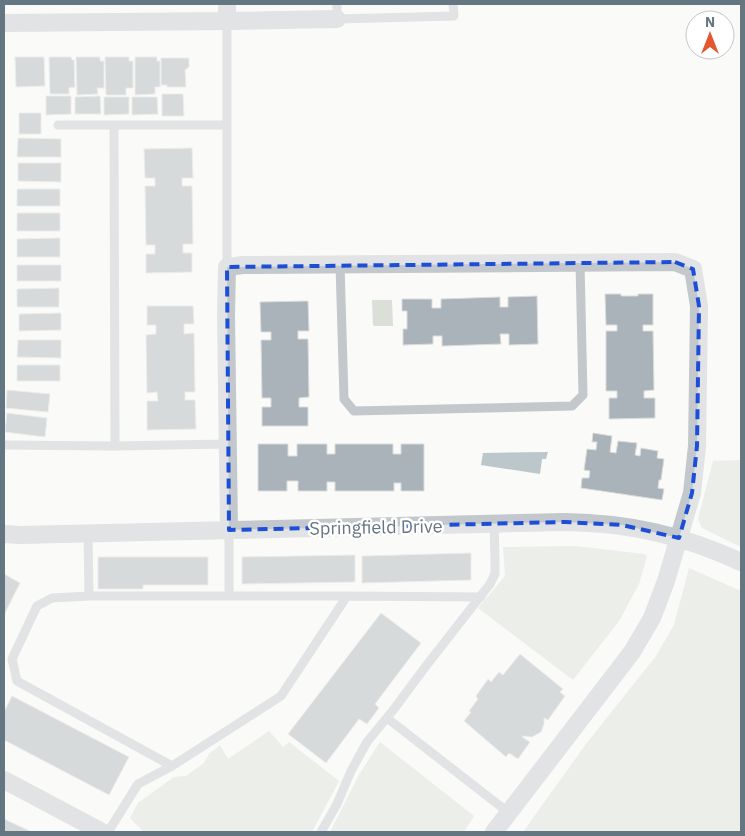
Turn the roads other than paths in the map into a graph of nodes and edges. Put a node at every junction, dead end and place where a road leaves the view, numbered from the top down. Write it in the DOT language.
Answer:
graph roads {
  1 [pos="453,4"];
  2 [pos="337,11"];
  3 [pos="227,12"];
  4 [pos="4,23"];
  5 [pos="227,124"];
  6 [pos="58,125"];
  7 [pos="114,125"];
  8 [pos="580,263"];
  9 [pos="340,265"];
  10 [pos="227,268"];
  11 [pos="228,444"];
  12 [pos="4,445"];
  13 [pos="115,446"];
  14 [pos="494,524"];
  15 [pos="229,530"];
  16 [pos="4,534"];
  17 [pos="88,534"];
  18 [pos="679,538"];
  19 [pos="741,562"];
  20 [pos="89,596"];
  21 [pos="229,596"];
  22 [pos="347,596"];
  23 [pos="481,597"];
  24 [pos="387,718"];
  25 [pos="172,766"];
  26 [pos="4,780"];
  27 [pos="508,813"];
  28 [pos="102,832"];
  29 [pos="108,832"];
  30 [pos="321,832"];
  31 [pos="494,832"];
  1 -- 2 [label="lane"];
  2 -- 3 [label="street"];
  3 -- 4 [label="street"];
  3 -- 5 [label="lane"];
  5 -- 7 [label="lane"];
  5 -- 10 [label="lane"];
  6 -- 7 [label="lane"];
  7 -- 13 [label="lane"];
  8 -- 9 [label="street"];
  8 -- 9 [label="lane"];
  8 -- 18 [label="street"];
  9 -- 10 [label="street"];
  10 -- 11 [label="street"];
  11 -- 13 [label="lane"];
  11 -- 15 [label="street"];
  12 -- 13 [label="lane"];
  14 -- 15 [label="street, Springfield Drive"];
  14 -- 18 [label="street, Springfield Drive"];
  14 -- 23 [label="lane"];
  15 -- 17 [label="street, Springfield Drive"];
  15 -- 21 [label="lane"];
  16 -- 17 [label="street, Springfield Drive"];
  17 -- 20 [label="lane"];
  18 -- 19 [label="street, Springfield Drive"];
  18 -- 27 [label="street"];
  20 -- 21 [label="lane"];
  20 -- 25 [label="lane"];
  21 -- 22 [label="lane"];
  22 -- 23 [label="lane"];
  22 -- 25 [label="lane"];
  23 -- 24 [label="lane"];
  24 -- 27 [label="lane"];
  24 -- 30 [label="lane"];
  25 -- 29 [label="lane"];
  26 -- 28 [label="street"];
  27 -- 31 [label="street"];
}
